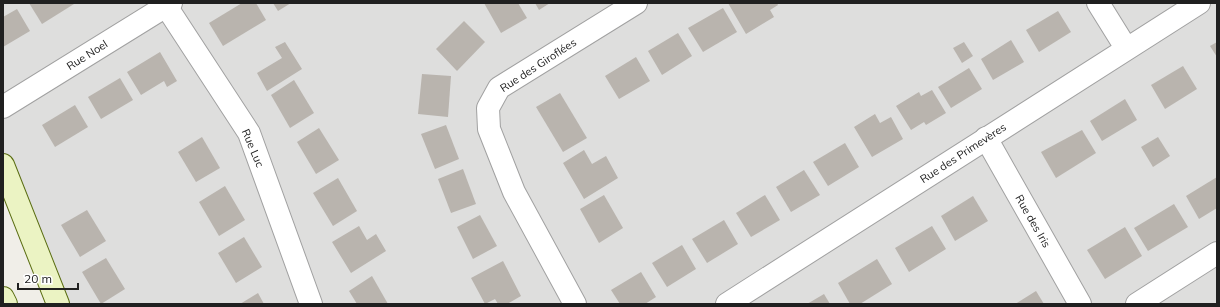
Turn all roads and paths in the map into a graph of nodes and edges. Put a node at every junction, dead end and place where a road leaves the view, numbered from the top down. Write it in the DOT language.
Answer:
graph roads {
  1 [pos="636,3"];
  2 [pos="1098,3"];
  3 [pos="1199,3"];
  4 [pos="168,4"];
  5 [pos="1126,48"];
  6 [pos="3,107"];
  7 [pos="986,138"];
  8 [pos="3,165"];
  9 [pos="1217,253"];
  10 [pos="3,298"];
  11 [pos="6,304"];
  12 [pos="58,304"];
  13 [pos="311,304"];
  14 [pos="575,304"];
  15 [pos="727,304"];
  16 [pos="1080,304"];
  17 [pos="1137,304"];
  1 -- 14 [label="street, Rue des Giroflées"];
  2 -- 5 [label="street"];
  3 -- 5 [label="street, Rue des Primevères"];
  4 -- 6 [label="street, Rue Noel"];
  4 -- 13 [label="street, Rue Luc"];
  5 -- 7 [label="street, Rue des Primevères"];
  7 -- 15 [label="street, Rue des Primevères"];
  7 -- 16 [label="street, Rue des Iris"];
  8 -- 12 [label="street"];
  9 -- 17 [label="street"];
  10 -- 11 [label="street"];
}
